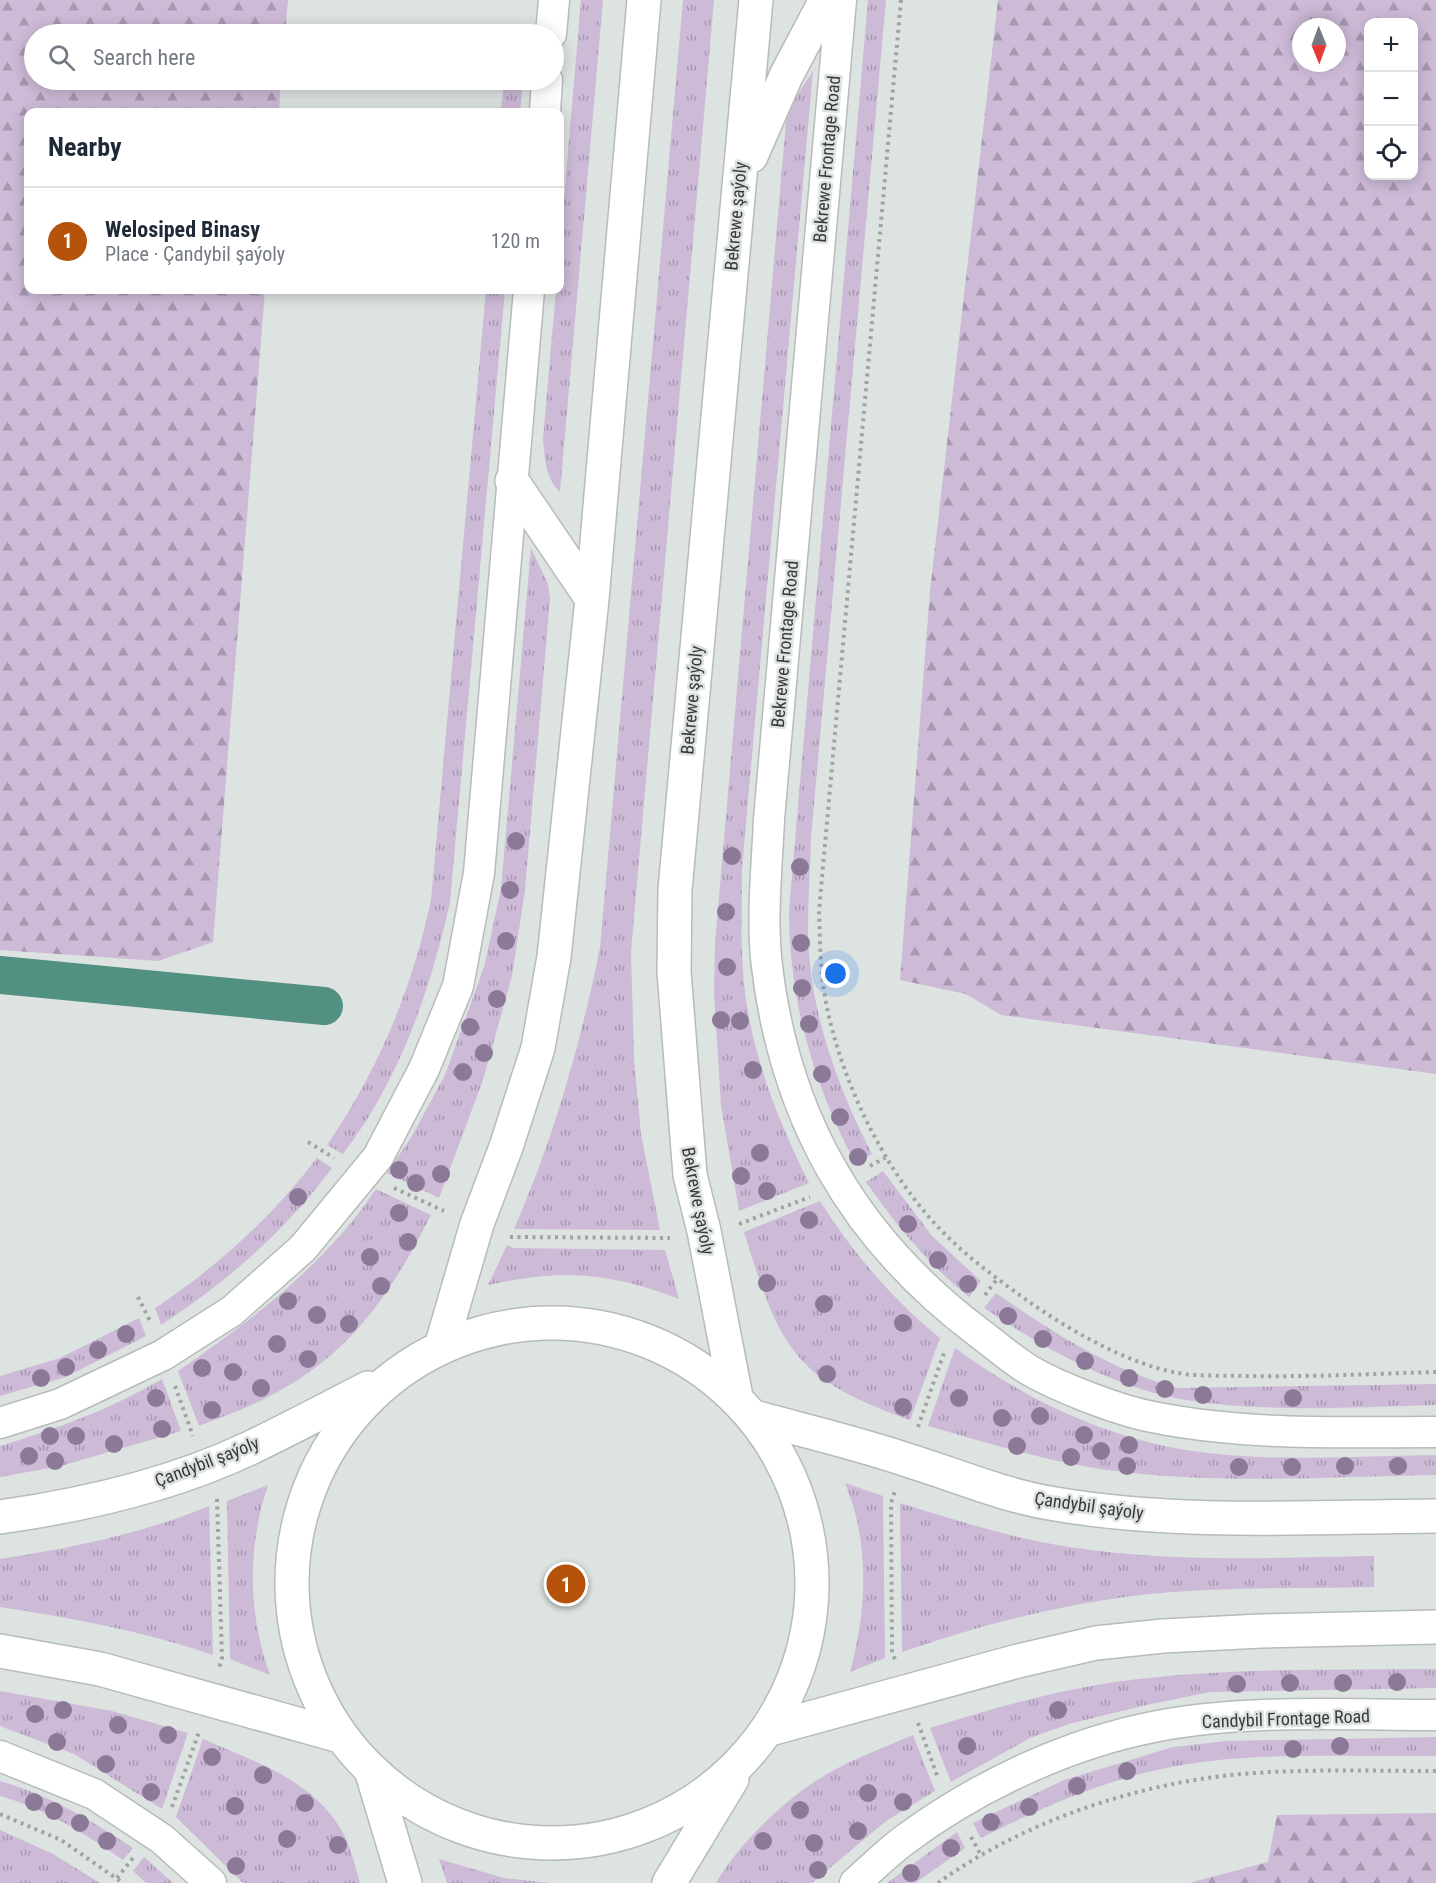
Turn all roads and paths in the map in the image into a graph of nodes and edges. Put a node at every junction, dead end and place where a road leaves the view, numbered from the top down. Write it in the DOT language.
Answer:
graph roads {
  1 [pos="554,0"];
  2 [pos="644,0"];
  3 [pos="756,0"];
  4 [pos="826,0"];
  5 [pos="841,0"];
  6 [pos="901,0"];
  7 [pos="552,24"];
  8 [pos="547,90"];
  9 [pos="545,108"];
  10 [pos="740,183"];
  11 [pos="529,294"];
  12 [pos="512,481"];
  13 [pos="592,599"];
  14 [pos="308,1142"];
  15 [pos="888,1156"];
  16 [pos="364,1174"];
  17 [pos="839,1183"];
  18 [pos="477,1224"];
  19 [pos="704,1231"];
  20 [pos="997,1279"];
  21 [pos="138,1297"];
  22 [pos="964,1322"];
  23 [pos="441,1347"];
  24 [pos="163,1355"];
  25 [pos="401,1370"];
  26 [pos="1436,1372"];
  27 [pos="745,1407"];
  28 [pos="0,1424"];
  29 [pos="1436,1432"];
  30 [pos="907,1459"];
  31 [pos="205,1466"];
  32 [pos="1436,1516"];
  33 [pos="0,1517"];
  34 [pos="1436,1627"];
  35 [pos="0,1652"];
  36 [pos="906,1691"];
  37 [pos="209,1700"];
  38 [pos="1436,1715"];
  39 [pos="770,1729"];
  40 [pos="339,1736"];
  41 [pos="0,1756"];
  42 [pos="741,1764"];
  43 [pos="1436,1771"];
  44 [pos="372,1773"];
  45 [pos="954,1807"];
  46 [pos="0,1814"];
  47 [pos="154,1833"];
  48 [pos="982,1857"];
  49 [pos="117,1878"];
  50 [pos="209,1881"];
  51 [pos="123,1883"];
  52 [pos="405,1883"];
  53 [pos="669,1883"];
  54 [pos="855,1883"];
  55 [pos="938,1883"];
  1 -- 7 [label="street"];
  2 -- 13 [label="main road"];
  3 -- 10 [label="main road, Bekrewe şaýoly"];
  4 -- 10 [label="main road"];
  5 -- 17 [label="street, Bekrewe Frontage Road"];
  6 -- 15 [label="path"];
  8 -- 9 [label="street"];
  10 -- 19 [label="main road, Bekrewe şaýoly"];
  11 -- 12 [label="street"];
  12 -- 13 [label="main road"];
  12 -- 16 [label="street"];
  13 -- 18 [label="main road"];
  14 -- 16 [label="path"];
  15 -- 17 [label="path"];
  15 -- 20 [label="path"];
  16 -- 18 [label="path"];
  16 -- 24 [label="street"];
  17 -- 19 [label="path"];
  17 -- 22 [label="street, Bekrewe Frontage Road"];
  18 -- 19 [label="path"];
  18 -- 23 [label="main road"];
  19 -- 27 [label="main road, Bekrewe şaýoly"];
  20 -- 22 [label="path"];
  20 -- 26 [label="path"];
  21 -- 24 [label="path"];
  22 -- 29 [label="street"];
  22 -- 30 [label="path"];
  23 -- 25 [label="main road"];
  23 -- 27 [label="main road"];
  24 -- 28 [label="street"];
  24 -- 31 [label="path"];
  25 -- 31 [label="main road, Çandybil şaýoly"];
  25 -- 40 [label="main road"];
  27 -- 30 [label="main road, Çandybil şaýoly"];
  27 -- 39 [label="main road"];
  30 -- 32 [label="main road, Çandybil şaýoly"];
  30 -- 36 [label="path"];
  31 -- 33 [label="main road, Çandybil şaýoly"];
  31 -- 37 [label="path"];
  34 -- 36 [label="main road"];
  35 -- 37 [label="main road"];
  36 -- 39 [label="main road"];
  36 -- 45 [label="path"];
  37 -- 40 [label="main road"];
  37 -- 47 [label="path"];
  38 -- 45 [label="street, Candybil Frontage Road"];
  39 -- 42 [label="main road"];
  40 -- 44 [label="main road"];
  41 -- 47 [label="street"];
  42 -- 44 [label="main road"];
  42 -- 53 [label="main road"];
  43 -- 48 [label="path"];
  44 -- 52 [label="main road"];
  45 -- 48 [label="path"];
  45 -- 54 [label="street, Candybil Frontage Road"];
  46 -- 49 [label="path"];
  47 -- 49 [label="path"];
  47 -- 50 [label="street"];
  48 -- 55 [label="path"];
  49 -- 51 [label="path"];
}
